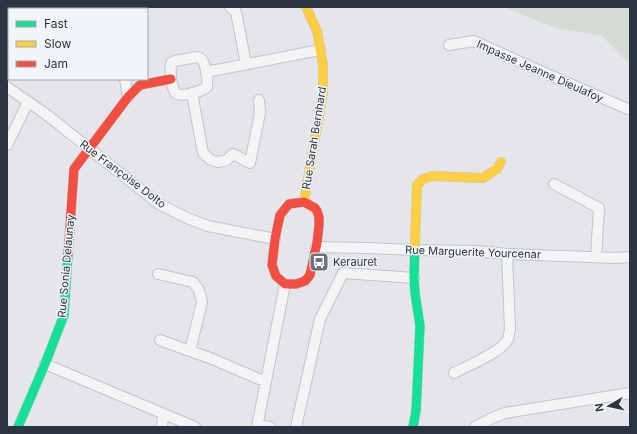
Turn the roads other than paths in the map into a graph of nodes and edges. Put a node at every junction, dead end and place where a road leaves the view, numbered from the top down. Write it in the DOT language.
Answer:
graph roads {
  1 [pos="230,7"];
  2 [pos="306,7"];
  3 [pos="449,45"];
  4 [pos="320,50"];
  5 [pos="246,64"];
  6 [pos="206,72"];
  7 [pos="172,79"];
  8 [pos="125,80"];
  9 [pos="7,87"];
  10 [pos="192,93"];
  11 [pos="128,97"];
  12 [pos="259,100"];
  13 [pos="28,102"];
  14 [pos="630,110"];
  15 [pos="7,145"];
  16 [pos="89,149"];
  17 [pos="501,162"];
  18 [pos="554,184"];
  19 [pos="304,202"];
  20 [pos="275,239"];
  21 [pos="316,247"];
  22 [pos="415,250"];
  23 [pos="507,254"];
  24 [pos="596,257"];
  25 [pos="630,257"];
  26 [pos="158,274"];
  27 [pos="414,278"];
  28 [pos="285,284"];
  29 [pos="160,340"];
  30 [pos="190,351"];
  31 [pos="45,364"];
  32 [pos="454,373"];
  33 [pos="266,381"];
  34 [pos="630,393"];
  35 [pos="163,414"];
  36 [pos="257,426"];
  37 [pos="18,427"];
  38 [pos="162,427"];
  39 [pos="195,427"];
  40 [pos="270,427"];
  41 [pos="296,427"];
  42 [pos="413,427"];
  43 [pos="475,427"];
  1 -- 5 [label="street"];
  2 -- 4 [label="street, Rue Sarah Bernhard"];
  3 -- 14 [label="street, Impasse Jeanne Dieulafoy"];
  4 -- 5 [label="street"];
  4 -- 19 [label="street, Rue Sarah Bernhard"];
  5 -- 6 [label="street"];
  6 -- 7 [label="street"];
  6 -- 10 [label="street"];
  7 -- 10 [label="street"];
  7 -- 11 [label="street, Rue Sonia Delaunay"];
  8 -- 11 [label="street"];
  9 -- 13 [label="street, Rue Françoise Dolto"];
  10 -- 12 [label="street"];
  11 -- 16 [label="street, Rue Sonia Delaunay"];
  13 -- 15 [label="street"];
  13 -- 16 [label="street, Rue Françoise Dolto"];
  16 -- 20 [label="street, Rue Françoise Dolto"];
  16 -- 31 [label="street, Rue Sonia Delaunay"];
  17 -- 22 [label="street"];
  18 -- 24 [label="street"];
  19 -- 20 [label="street"];
  19 -- 21 [label="street"];
  20 -- 28 [label="street"];
  21 -- 22 [label="street, Rue Marguerite Yourcenar"];
  21 -- 28 [label="street"];
  22 -- 23 [label="street, Rue Marguerite Yourcenar"];
  22 -- 27 [label="street"];
  23 -- 24 [label="street, Rue Marguerite Yourcenar"];
  23 -- 32 [label="street"];
  24 -- 25 [label="street, Rue Marguerite Yourcenar"];
  26 -- 30 [label="street"];
  27 -- 41 [label="street"];
  27 -- 42 [label="street"];
  28 -- 33 [label="street"];
  29 -- 30 [label="street"];
  30 -- 33 [label="street"];
  31 -- 35 [label="street"];
  31 -- 37 [label="street, Rue Sonia Delaunay"];
  33 -- 36 [label="street"];
  34 -- 43 [label="street"];
  35 -- 38 [label="street"];
  35 -- 39 [label="street"];
  36 -- 40 [label="street"];
}
